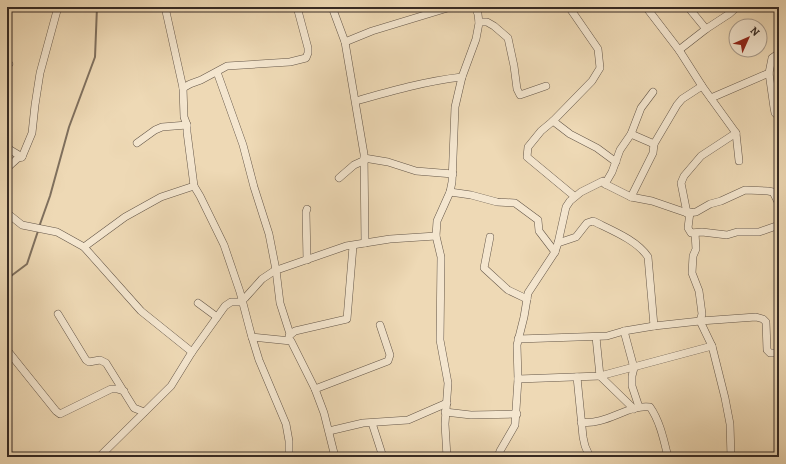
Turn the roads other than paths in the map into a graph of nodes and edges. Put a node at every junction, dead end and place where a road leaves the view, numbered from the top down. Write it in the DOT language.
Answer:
graph roads {
  1 [pos="58,7"];
  2 [pos="165,7"];
  3 [pos="297,7"];
  4 [pos="332,7"];
  5 [pos="451,7"];
  6 [pos="475,7"];
  7 [pos="569,7"];
  8 [pos="646,7"];
  9 [pos="688,7"];
  10 [pos="737,7"];
  11 [pos="479,22"];
  12 [pos="706,29"];
  13 [pos="345,42"];
  14 [pos="679,50"];
  15 [pos="779,53"];
  16 [pos="217,72"];
  17 [pos="769,73"];
  18 [pos="462,77"];
  19 [pos="546,86"];
  20 [pos="702,86"];
  21 [pos="183,88"];
  22 [pos="653,92"];
  23 [pos="712,98"];
  24 [pos="356,101"];
  25 [pos="779,117"];
  26 [pos="553,121"];
  27 [pos="187,125"];
  28 [pos="736,133"];
  29 [pos="631,134"];
  30 [pos="137,143"];
  31 [pos="654,144"];
  32 [pos="7,148"];
  33 [pos="22,157"];
  34 [pos="364,159"];
  35 [pos="739,161"];
  36 [pos="616,162"];
  37 [pos="7,168"];
  38 [pos="453,174"];
  39 [pos="339,178"];
  40 [pos="605,184"];
  41 [pos="194,186"];
  42 [pos="450,192"];
  43 [pos="574,196"];
  44 [pos="631,197"];
  45 [pos="779,204"];
  46 [pos="307,209"];
  47 [pos="7,213"];
  48 [pos="689,213"];
  49 [pos="779,225"];
  50 [pos="695,233"];
  51 [pos="436,236"];
  52 [pos="490,237"];
  53 [pos="365,243"];
  54 [pos="558,243"];
  55 [pos="353,246"];
  56 [pos="84,247"];
  57 [pos="555,252"];
  58 [pos="307,260"];
  59 [pos="276,270"];
  60 [pos="527,299"];
  61 [pos="243,300"];
  62 [pos="198,302"];
  63 [pos="58,314"];
  64 [pos="217,317"];
  65 [pos="700,321"];
  66 [pos="380,325"];
  67 [pos="654,326"];
  68 [pos="624,331"];
  69 [pos="252,337"];
  70 [pos="596,337"];
  71 [pos="290,338"];
  72 [pos="518,339"];
  73 [pos="712,346"];
  74 [pos="7,350"];
  75 [pos="192,352"];
  76 [pos="779,353"];
  77 [pos="634,368"];
  78 [pos="600,376"];
  79 [pos="577,377"];
  80 [pos="518,379"];
  81 [pos="315,389"];
  82 [pos="124,391"];
  83 [pos="447,403"];
  84 [pos="637,408"];
  85 [pos="144,412"];
  86 [pos="445,412"];
  87 [pos="517,414"];
  88 [pos="581,422"];
  89 [pos="372,423"];
  90 [pos="329,431"];
  91 [pos="589,455"];
  92 [pos="100,457"];
  93 [pos="274,457"];
  94 [pos="284,457"];
  95 [pos="289,457"];
  96 [pos="335,457"];
  97 [pos="383,457"];
  98 [pos="447,457"];
  99 [pos="498,457"];
  100 [pos="668,457"];
  101 [pos="731,457"];
  1 -- 33 [label="street"];
  2 -- 21 [label="street"];
  3 -- 16 [label="street"];
  4 -- 13 [label="street"];
  5 -- 13 [label="street"];
  6 -- 11 [label="street"];
  7 -- 26 [label="street"];
  8 -- 14 [label="street"];
  9 -- 12 [label="street"];
  10 -- 12 [label="street"];
  11 -- 18 [label="street"];
  11 -- 19 [label="street"];
  12 -- 14 [label="street"];
  13 -- 24 [label="street"];
  14 -- 20 [label="street"];
  15 -- 17 [label="street"];
  16 -- 21 [label="street"];
  16 -- 59 [label="street"];
  17 -- 23 [label="street"];
  17 -- 25 [label="street"];
  18 -- 24 [label="street"];
  18 -- 38 [label="street"];
  20 -- 23 [label="street"];
  20 -- 31 [label="street"];
  21 -- 27 [label="street"];
  22 -- 29 [label="street"];
  23 -- 28 [label="street"];
  24 -- 34 [label="street"];
  26 -- 36 [label="street"];
  26 -- 43 [label="street"];
  27 -- 30 [label="street"];
  27 -- 41 [label="street"];
  28 -- 35 [label="street"];
  28 -- 48 [label="street"];
  29 -- 31 [label="street"];
  29 -- 36 [label="street"];
  31 -- 44 [label="street"];
  32 -- 33 [label="street"];
  33 -- 37 [label="street"];
  34 -- 38 [label="street"];
  34 -- 39 [label="street"];
  34 -- 53 [label="street"];
  36 -- 40 [label="street"];
  38 -- 42 [label="street"];
  40 -- 43 [label="street"];
  40 -- 44 [label="street"];
  41 -- 56 [label="street"];
  41 -- 61 [label="street"];
  42 -- 51 [label="street"];
  42 -- 57 [label="street"];
  43 -- 54 [label="street"];
  44 -- 48 [label="street"];
  45 -- 48 [label="street"];
  46 -- 58 [label="street"];
  47 -- 56 [label="street"];
  48 -- 50 [label="street"];
  49 -- 50 [label="street"];
  50 -- 65 [label="street"];
  51 -- 53 [label="street"];
  51 -- 83 [label="street"];
  52 -- 60 [label="street"];
  53 -- 55 [label="street"];
  54 -- 57 [label="street"];
  54 -- 67 [label="street"];
  55 -- 58 [label="street"];
  55 -- 71 [label="street"];
  56 -- 75 [label="street"];
  57 -- 60 [label="street"];
  58 -- 59 [label="street"];
  59 -- 61 [label="street"];
  59 -- 71 [label="street"];
  60 -- 72 [label="street"];
  61 -- 64 [label="street"];
  61 -- 69 [label="street"];
  62 -- 64 [label="street"];
  63 -- 82 [label="street"];
  64 -- 75 [label="street"];
  65 -- 67 [label="street"];
  65 -- 73 [label="street"];
  65 -- 76 [label="street"];
  66 -- 81 [label="street"];
  67 -- 68 [label="street"];
  68 -- 70 [label="street"];
  68 -- 77 [label="street"];
  69 -- 71 [label="street"];
  69 -- 95 [label="street"];
  70 -- 72 [label="street"];
  70 -- 78 [label="street"];
  71 -- 81 [label="street"];
  72 -- 80 [label="street"];
  73 -- 77 [label="street"];
  73 -- 101 [label="street"];
  74 -- 82 [label="street"];
  75 -- 85 [label="street"];
  77 -- 78 [label="street"];
  77 -- 84 [label="street"];
  78 -- 79 [label="street"];
  78 -- 84 [label="street"];
  79 -- 80 [label="street"];
  79 -- 88 [label="street"];
  80 -- 87 [label="street"];
  81 -- 90 [label="street"];
  82 -- 85 [label="street"];
  83 -- 86 [label="street"];
  83 -- 89 [label="street"];
  84 -- 88 [label="street"];
  84 -- 100 [label="street"];
  85 -- 92 [label="street"];
  86 -- 87 [label="street"];
  86 -- 98 [label="street"];
  87 -- 99 [label="street"];
  88 -- 91 [label="street"];
  89 -- 90 [label="street"];
  89 -- 97 [label="street"];
  90 -- 96 [label="street"];
  93 -- 94 [label="street"];
}
